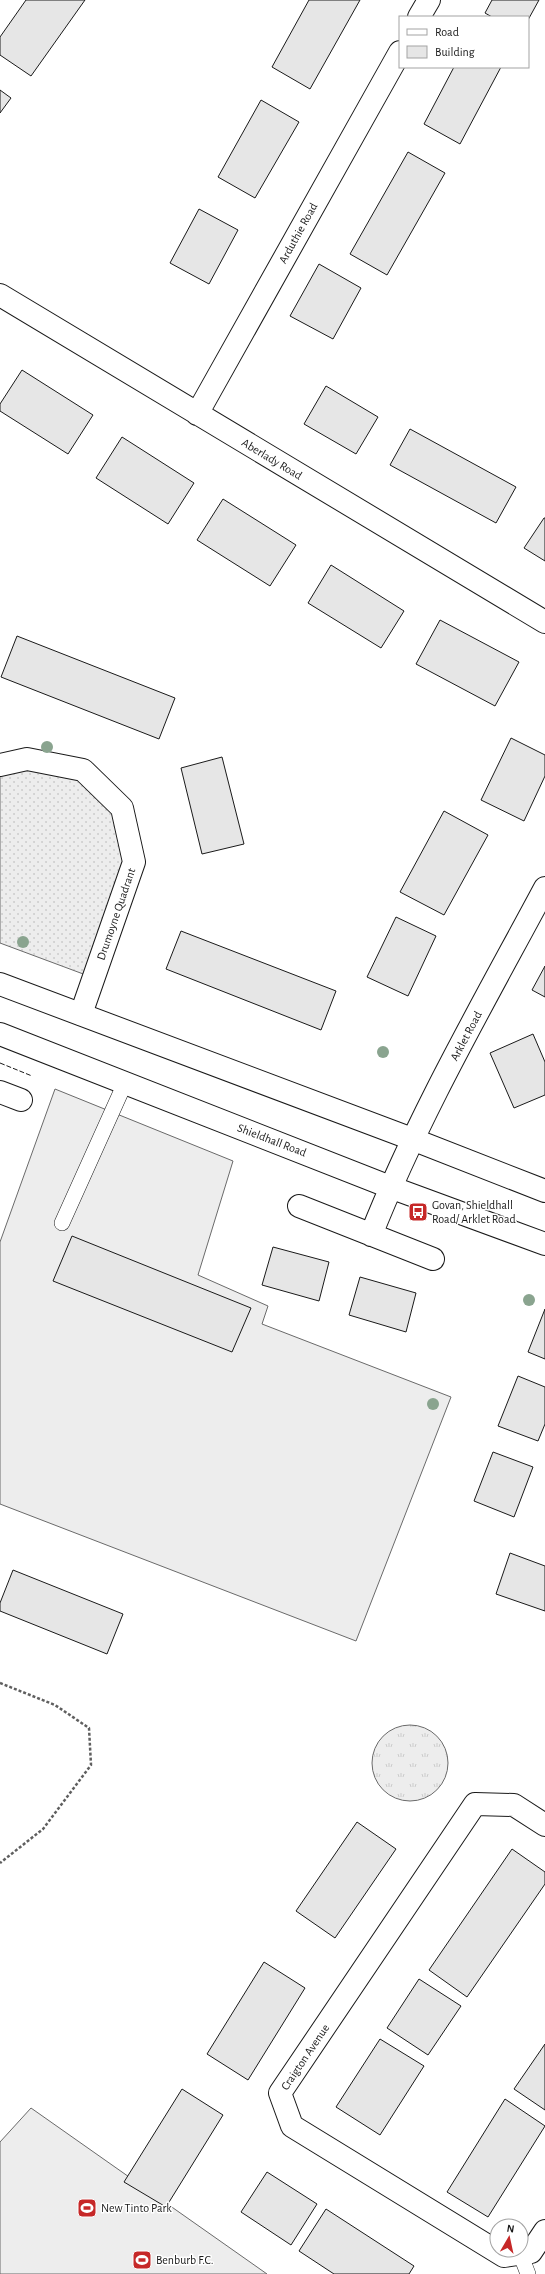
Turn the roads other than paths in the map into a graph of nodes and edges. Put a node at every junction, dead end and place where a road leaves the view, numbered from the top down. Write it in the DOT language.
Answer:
graph roads {
  1 [pos="429,0"];
  2 [pos="420,16"];
  3 [pos="399,54"];
  4 [pos="0,295"];
  5 [pos="196,414"];
  6 [pos="545,622"];
  7 [pos="0,765"];
  8 [pos="545,888"];
  9 [pos="0,984"];
  10 [pos="81,1014"];
  11 [pos="0,1034"];
  12 [pos="124,1083"];
  13 [pos="0,1092"];
  14 [pos="21,1100"];
  15 [pos="412,1139"];
  16 [pos="390,1187"];
  17 [pos="545,1191"];
  18 [pos="299,1206"];
  19 [pos="62,1223"];
  20 [pos="371,1235"];
  21 [pos="545,1244"];
  22 [pos="434,1259"];
  23 [pos="545,1825"];
  24 [pos="545,2231"];
  25 [pos="489,2247"];
  26 [pos="529,2252"];
  27 [pos="522,2258"];
  28 [pos="528,2274"];
  1 -- 2 [label="street"];
  3 -- 5 [label="street, Arduthie Road"];
  4 -- 5 [label="street, Aberlady Road"];
  5 -- 6 [label="street, Aberlady Road"];
  7 -- 10 [label="street, Drumoyne Quadrant"];
  8 -- 15 [label="street, Arklet Road"];
  9 -- 10 [label="street"];
  10 -- 15 [label="street"];
  11 -- 12 [label="street, Shieldhall Road"];
  12 -- 16 [label="street, Shieldhall Road"];
  12 -- 19 [label="lane"];
  13 -- 14 [label="street"];
  15 -- 16 [label="street, Arklet Road"];
  15 -- 17 [label="street"];
  16 -- 20 [label="street, Arklet Road"];
  16 -- 21 [label="street, Shieldhall Road"];
  18 -- 20 [label="street"];
  20 -- 22 [label="street"];
  23 -- 25 [label="street, Craigton Avenue"];
  24 -- 26 [label="street, Craigton Avenue"];
  27 -- 28 [label="lane"];
}
